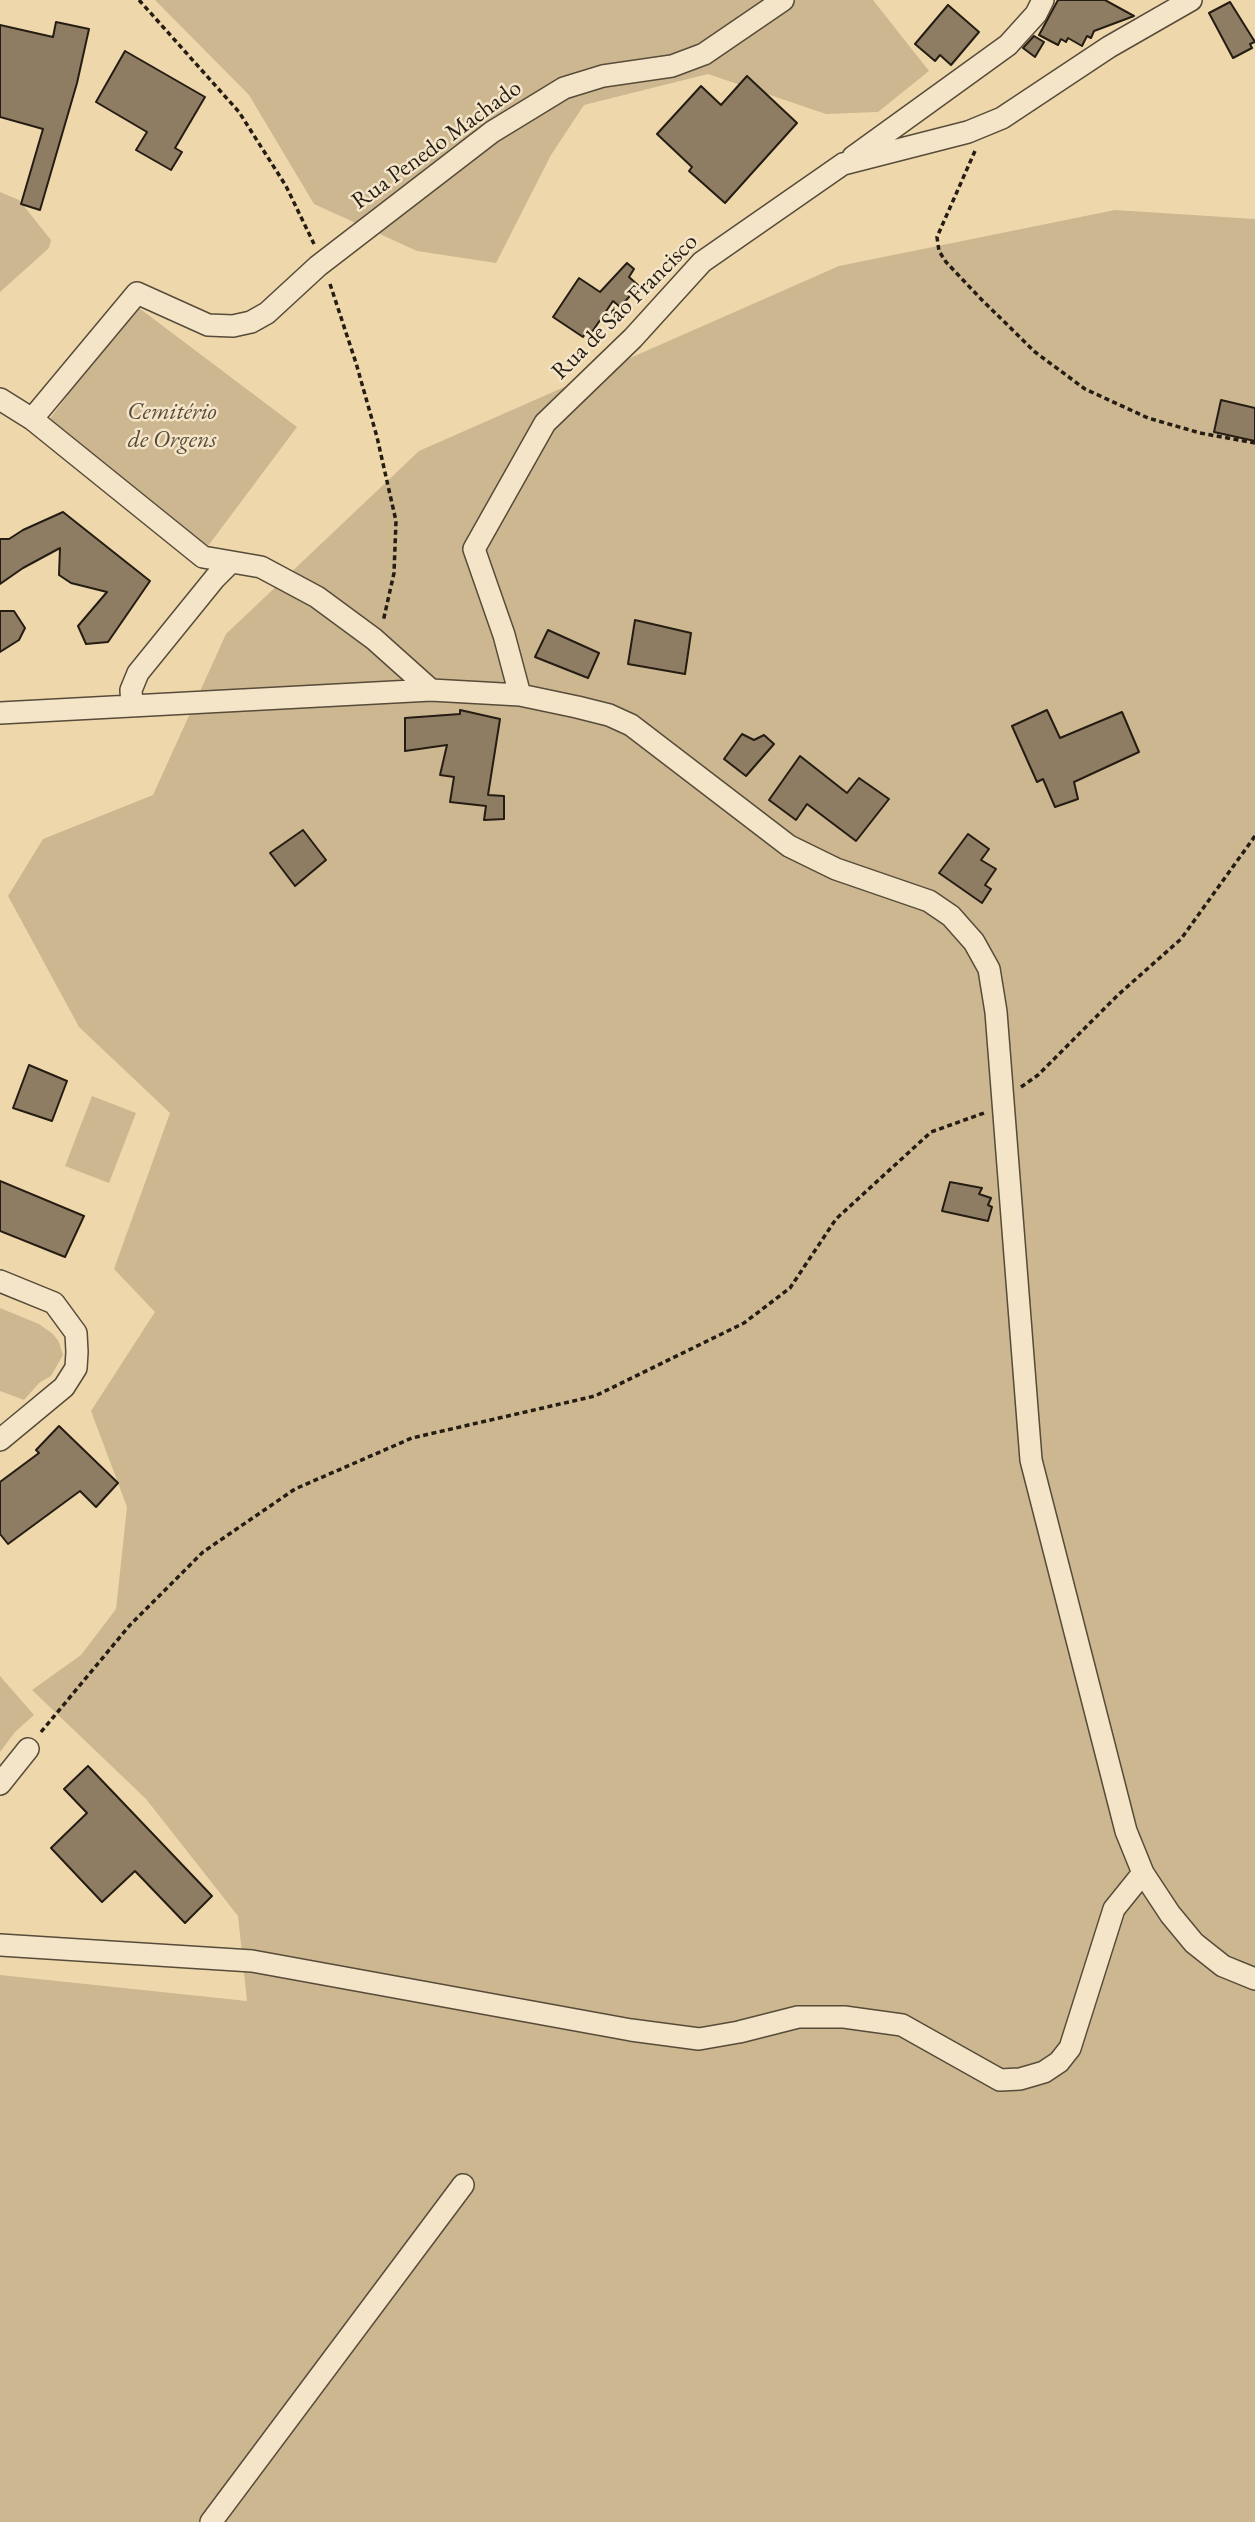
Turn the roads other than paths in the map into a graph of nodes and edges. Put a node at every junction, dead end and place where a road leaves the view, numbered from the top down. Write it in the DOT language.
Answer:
graph roads {
  1 [pos="783,0"];
  2 [pos="1043,0"];
  3 [pos="1191,0"];
  4 [pos="843,164"];
  5 [pos="0,399"];
  6 [pos="32,419"];
  7 [pos="231,562"];
  8 [pos="431,691"];
  9 [pos="520,695"];
  10 [pos="132,706"];
  11 [pos="0,713"];
  12 [pos="0,1282"];
  13 [pos="0,1440"];
  14 [pos="33,1742"];
  15 [pos="0,1784"];
  16 [pos="1143,1873"];
  17 [pos="0,1945"];
  18 [pos="1255,1979"];
  19 [pos="463,2185"];
  20 [pos="211,2522"];
  1 -- 6 [label="street, Rua Penedo Machado"];
  2 -- 4 [label="street"];
  3 -- 4 [label="street, Rua de São Francisco"];
  4 -- 9 [label="street, Rua de São Francisco"];
  5 -- 6 [label="street"];
  6 -- 7 [label="street"];
  7 -- 8 [label="street"];
  7 -- 10 [label="street"];
  8 -- 9 [label="street"];
  8 -- 10 [label="street"];
  9 -- 16 [label="street"];
  10 -- 11 [label="street"];
  12 -- 13 [label="street"];
  14 -- 15 [label="street"];
  16 -- 17 [label="street"];
  16 -- 18 [label="street"];
  19 -- 20 [label="street"];
}
